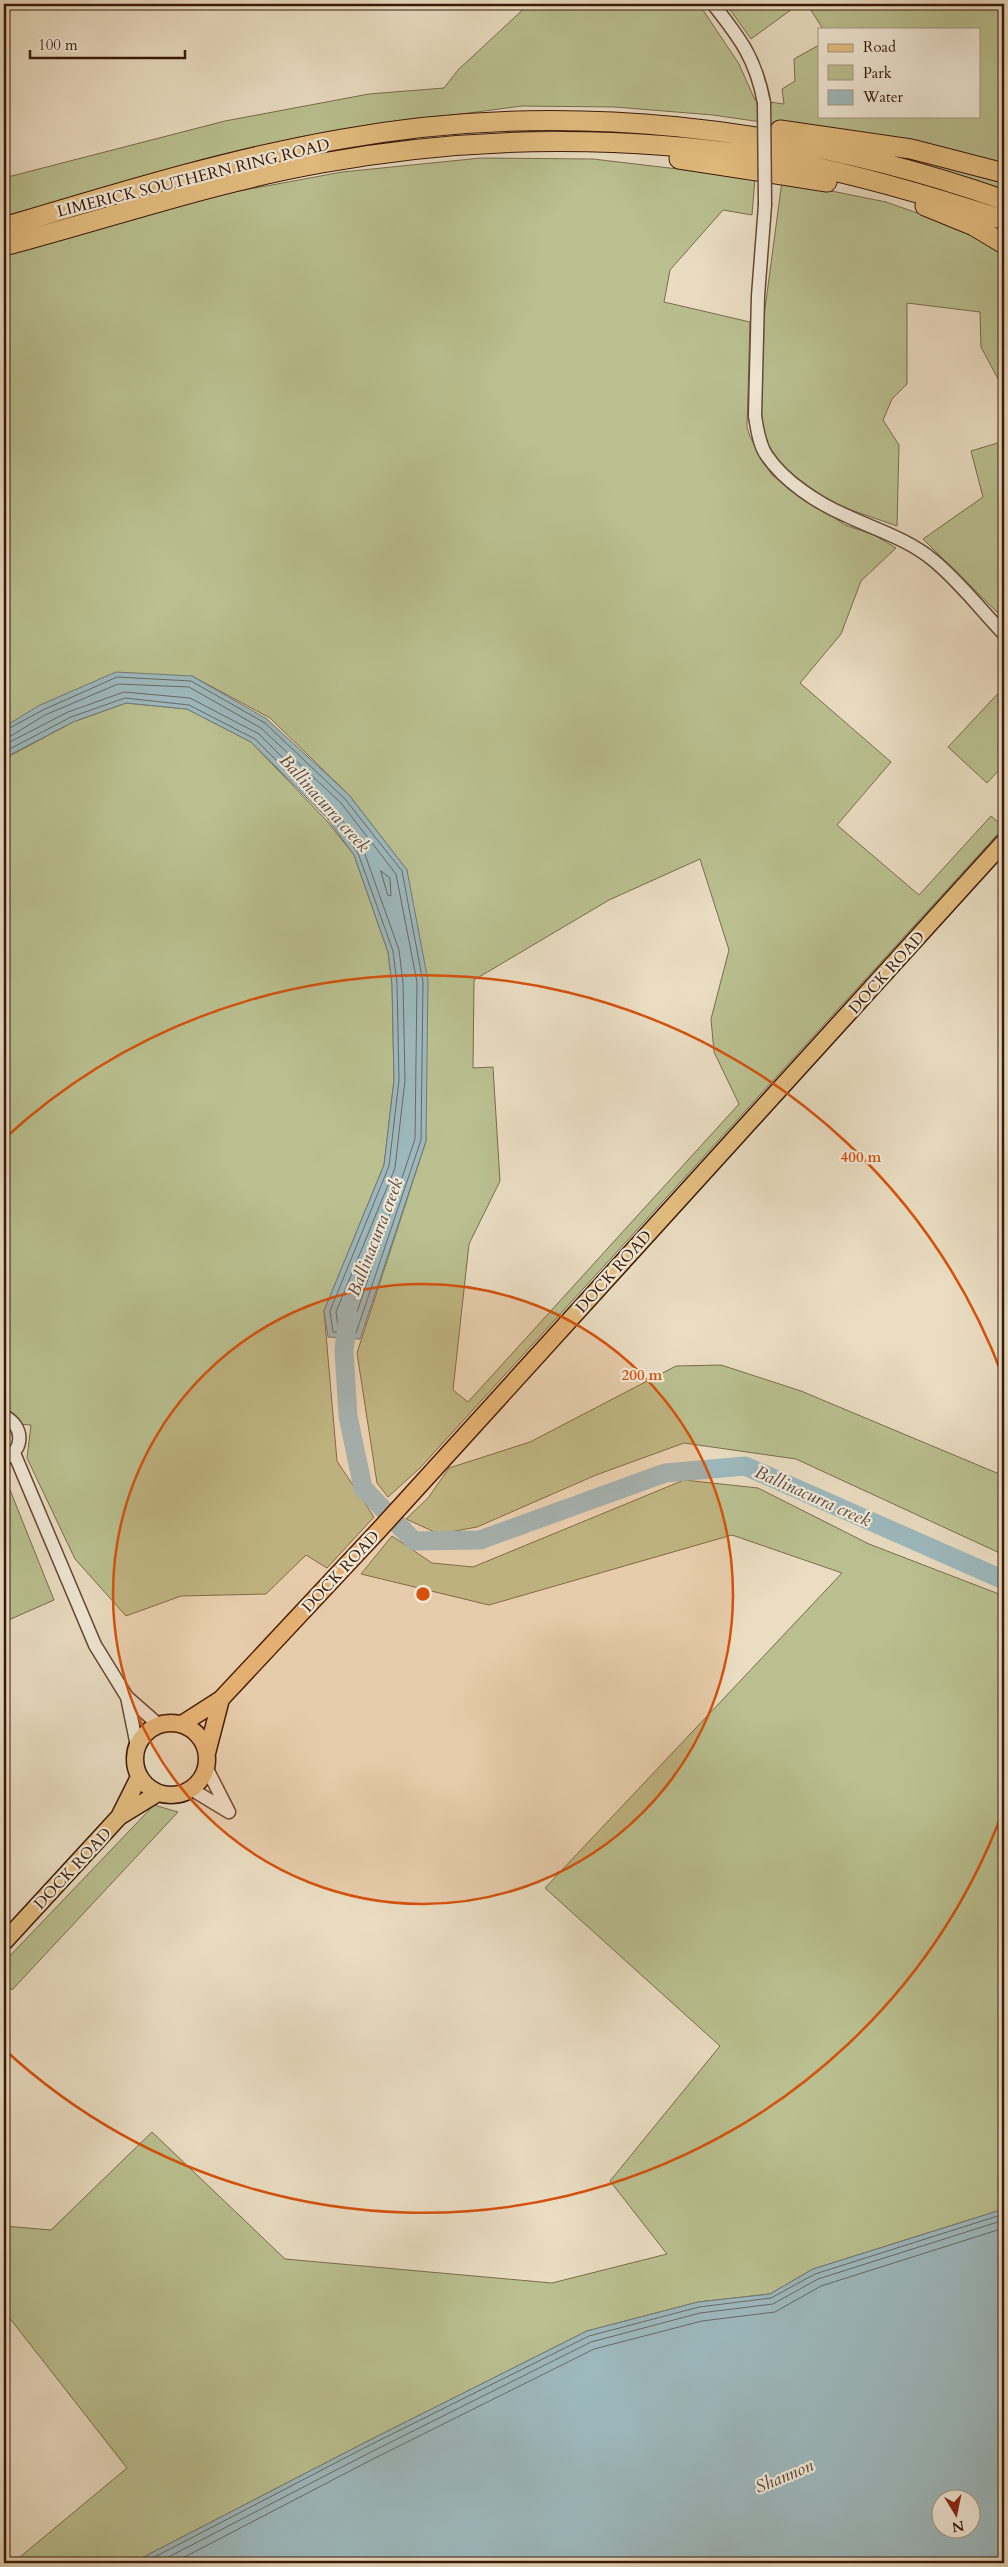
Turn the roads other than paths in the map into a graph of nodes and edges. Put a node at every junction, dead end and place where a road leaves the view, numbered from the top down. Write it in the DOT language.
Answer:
graph roads {
  1 [pos="713,4"];
  2 [pos="434,126"];
  3 [pos="729,153"];
  4 [pos="282,171"];
  5 [pos="1004,173"];
  6 [pos="876,191"];
  7 [pos="1004,200"];
  8 [pos="1004,220"];
  9 [pos="4,227"];
  10 [pos="1004,244"];
  11 [pos="4,246"];
  12 [pos="1004,634"];
  13 [pos="1004,842"];
  14 [pos="4,1416"];
  15 [pos="9,1456"];
  16 [pos="4,1463"];
  17 [pos="23,1478"];
  18 [pos="127,1696"];
  19 [pos="221,1699"];
  20 [pos="182,1724"];
  21 [pos="159,1725"];
  22 [pos="137,1746"];
  23 [pos="207,1760"];
  24 [pos="140,1776"];
  25 [pos="190,1789"];
  26 [pos="158,1793"];
  27 [pos="119,1817"];
  28 [pos="4,1942"];
  1 -- 12 [label="street, bridge"];
  2 -- 5 [label="highway"];
  2 -- 7 [label="highway, LIMERICK SOUTHERN RING ROAD"];
  2 -- 9 [label="highway, LIMERICK SOUTHERN RING ROAD"];
  3 -- 4 [label="highway, LIMERICK SOUTHERN RING ROAD"];
  3 -- 6 [label="highway"];
  3 -- 8 [label="highway, LIMERICK SOUTHERN RING ROAD"];
  4 -- 6 [label="highway"];
  4 -- 11 [label="highway, LIMERICK SOUTHERN RING ROAD"];
  6 -- 10 [label="highway"];
  13 -- 19 [label="main road, DOCK ROAD"];
  14 -- 15 [label="street"];
  15 -- 17 [label="street"];
  16 -- 17 [label="street"];
  17 -- 18 [label="street"];
  18 -- 21 [label="street"];
  18 -- 22 [label="street"];
  19 -- 20 [label="main road, DOCK ROAD"];
  19 -- 23 [label="main road, DOCK ROAD"];
  20 -- 21 [label="main road"];
  20 -- 23 [label="main road"];
  21 -- 22 [label="main road"];
  22 -- 24 [label="main road"];
  23 -- 25 [label="main road"];
  23 -- 25 [label="street"];
  24 -- 26 [label="main road"];
  24 -- 27 [label="main road, DOCK ROAD"];
  25 -- 26 [label="main road"];
  26 -- 27 [label="main road, DOCK ROAD"];
  27 -- 28 [label="main road, DOCK ROAD"];
}
